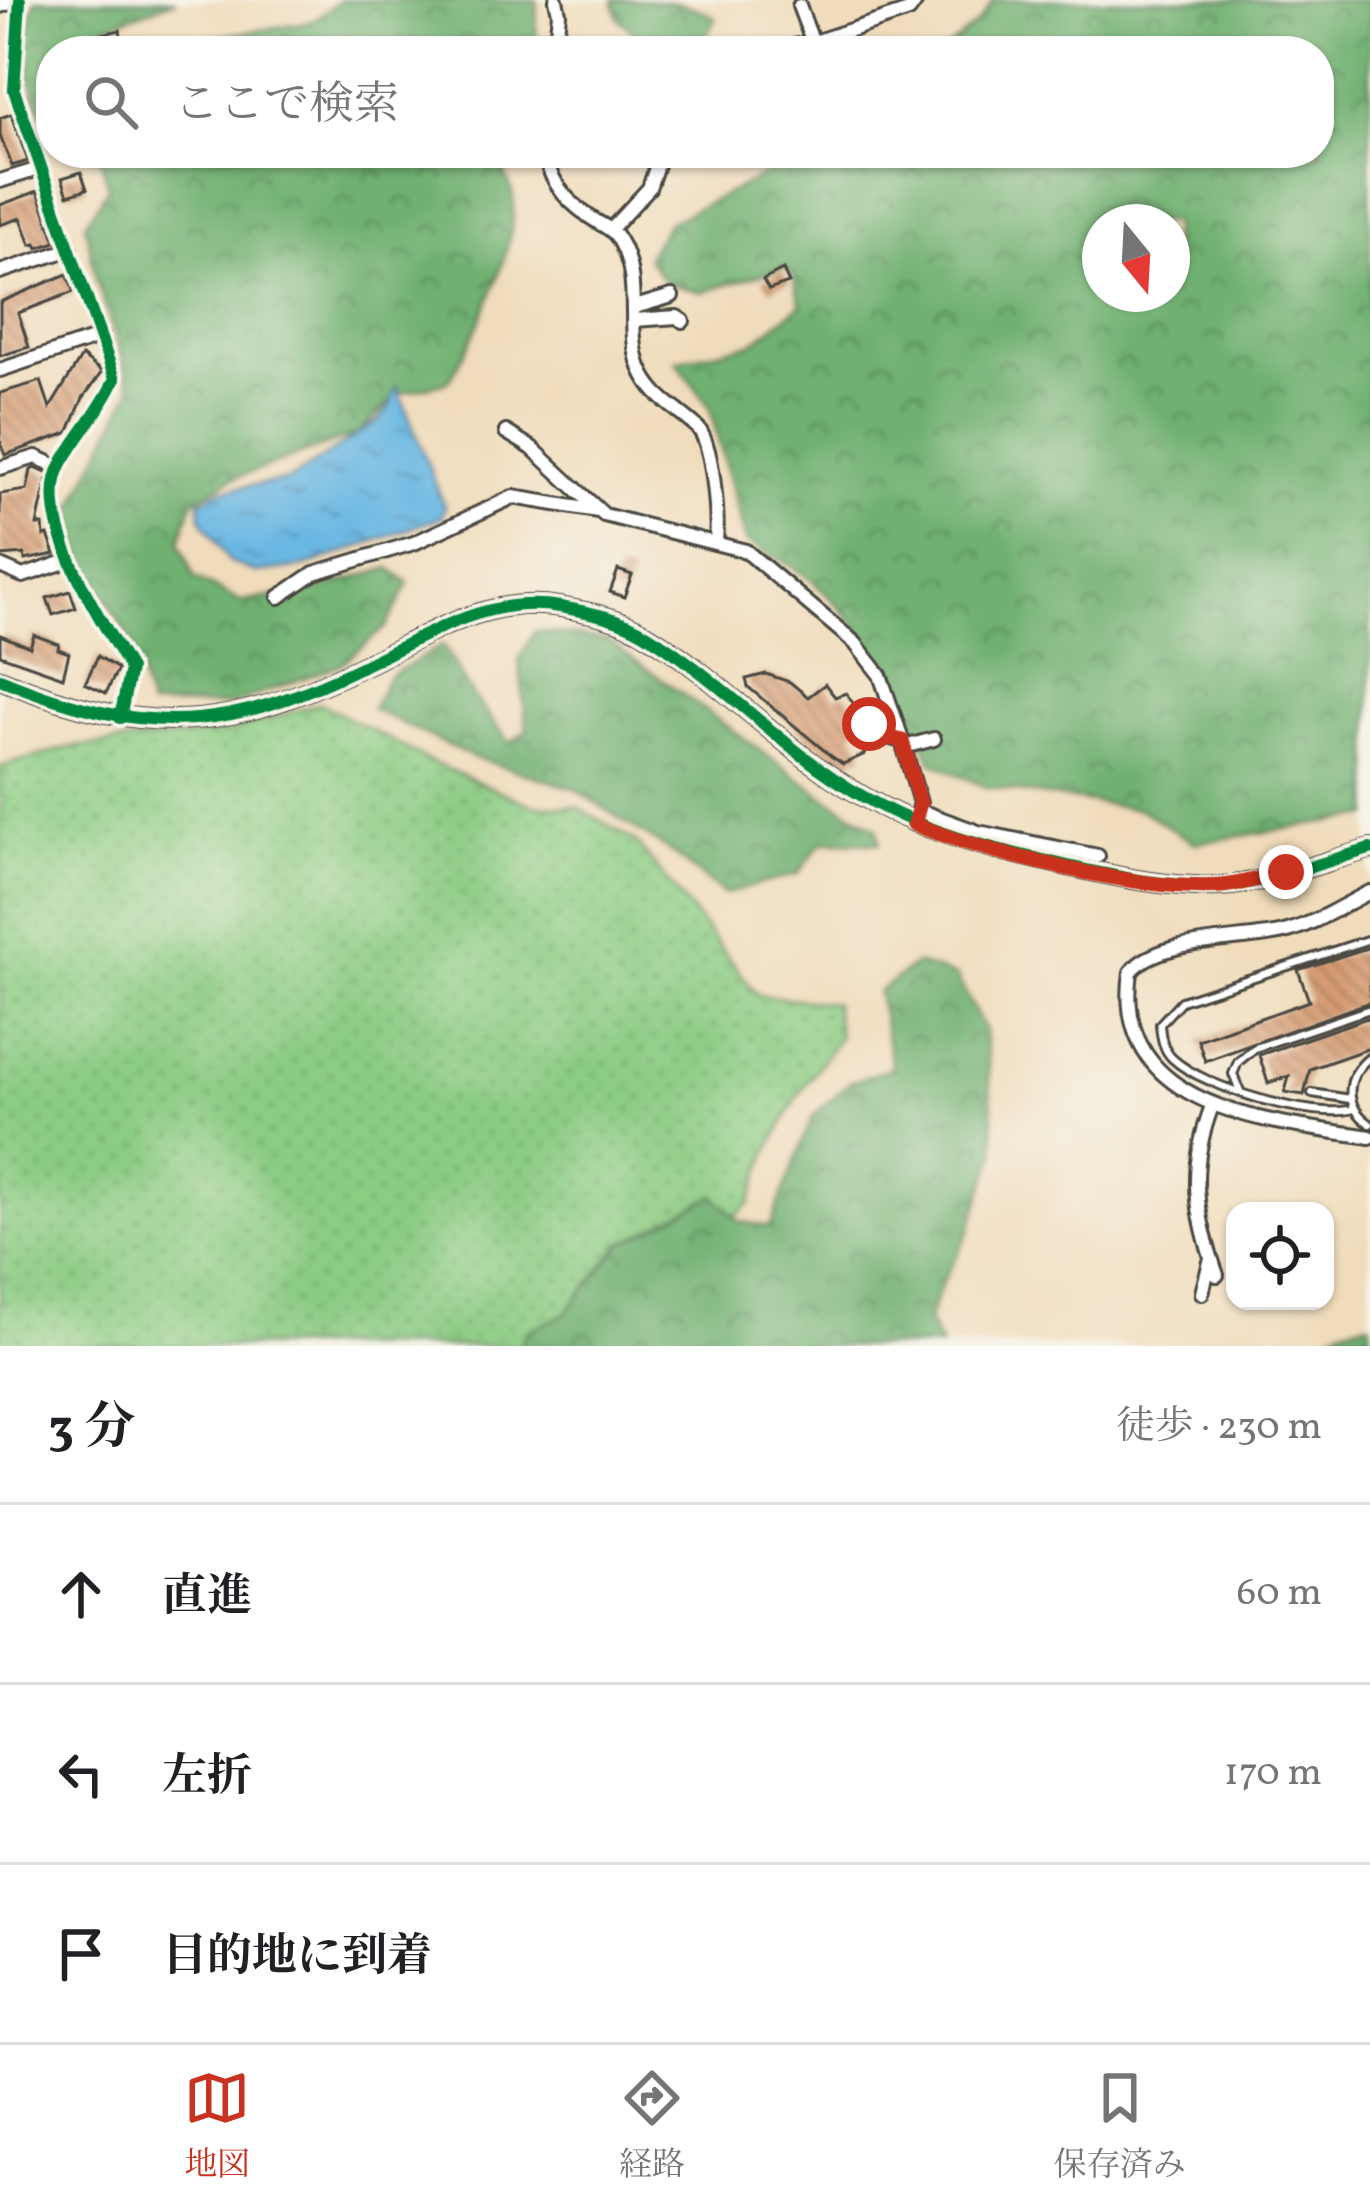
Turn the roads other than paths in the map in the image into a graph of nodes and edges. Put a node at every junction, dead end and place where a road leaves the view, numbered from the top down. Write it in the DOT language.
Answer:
graph roads {
  1 [pos="19,0"];
  2 [pos="556,0"];
  3 [pos="917,0"];
  4 [pos="0,6"];
  5 [pos="799,6"];
  6 [pos="556,36"];
  7 [pos="811,36"];
  8 [pos="842,36"];
  9 [pos="7,92"];
  10 [pos="36,155"];
  11 [pos="42,168"];
  12 [pos="548,168"];
  13 [pos="656,168"];
  14 [pos="0,181"];
  15 [pos="611,230"];
  16 [pos="71,249"];
  17 [pos="0,272"];
  18 [pos="672,296"];
  19 [pos="635,314"];
  20 [pos="683,321"];
  21 [pos="102,336"];
  22 [pos="0,370"];
  23 [pos="506,432"];
  24 [pos="0,468"];
  25 [pos="59,468"];
  26 [pos="599,511"];
  27 [pos="716,542"];
  28 [pos="70,560"];
  29 [pos="0,566"];
  30 [pos="279,597"];
  31 [pos="0,679"];
  32 [pos="120,718"];
  33 [pos="869,724"];
  34 [pos="934,739"];
  35 [pos="903,744"];
  36 [pos="917,818"];
  37 [pos="1370,849"];
  38 [pos="1098,856"];
  39 [pos="1370,892"];
  40 [pos="1370,939"];
  41 [pos="1370,1009"];
  42 [pos="1370,1057"];
  43 [pos="1240,1091"];
  44 [pos="1312,1093"];
  45 [pos="1350,1100"];
  46 [pos="1213,1106"];
  47 [pos="1354,1109"];
  48 [pos="1370,1124"];
  49 [pos="1370,1137"];
  50 [pos="1211,1258"];
  51 [pos="1217,1275"];
  52 [pos="1202,1293"];
  1 -- 4 [label="street"];
  1 -- 9 [label="street"];
  2 -- 6 [label="street"];
  3 -- 8 [label="street"];
  5 -- 7 [label="street"];
  9 -- 10 [label="street"];
  11 -- 14 [label="street"];
  11 -- 16 [label="street"];
  12 -- 15 [label="street"];
  13 -- 15 [label="street"];
  15 -- 19 [label="street"];
  16 -- 17 [label="street"];
  16 -- 21 [label="street"];
  18 -- 19 [label="street"];
  19 -- 20 [label="street"];
  19 -- 27 [label="street"];
  21 -- 22 [label="street"];
  21 -- 25 [label="street"];
  23 -- 26 [label="street"];
  24 -- 25 [label="street"];
  25 -- 28 [label="street"];
  26 -- 27 [label="street"];
  26 -- 30 [label="street"];
  27 -- 35 [label="street"];
  28 -- 29 [label="street"];
  28 -- 32 [label="street"];
  31 -- 32 [label="street"];
  32 -- 36 [label="street"];
  33 -- 35 [label="street"];
  34 -- 35 [label="street"];
  35 -- 36 [label="street"];
  36 -- 37 [label="street"];
  36 -- 38 [label="street"];
  39 -- 46 [label="street"];
  40 -- 43 [label="lane"];
  41 -- 43 [label="lane"];
  42 -- 45 [label="lane"];
  43 -- 47 [label="lane"];
  44 -- 45 [label="lane"];
  45 -- 47 [label="lane"];
  46 -- 49 [label="street"];
  46 -- 50 [label="street"];
  47 -- 48 [label="lane"];
  50 -- 51 [label="street"];
  50 -- 52 [label="street"];
}
